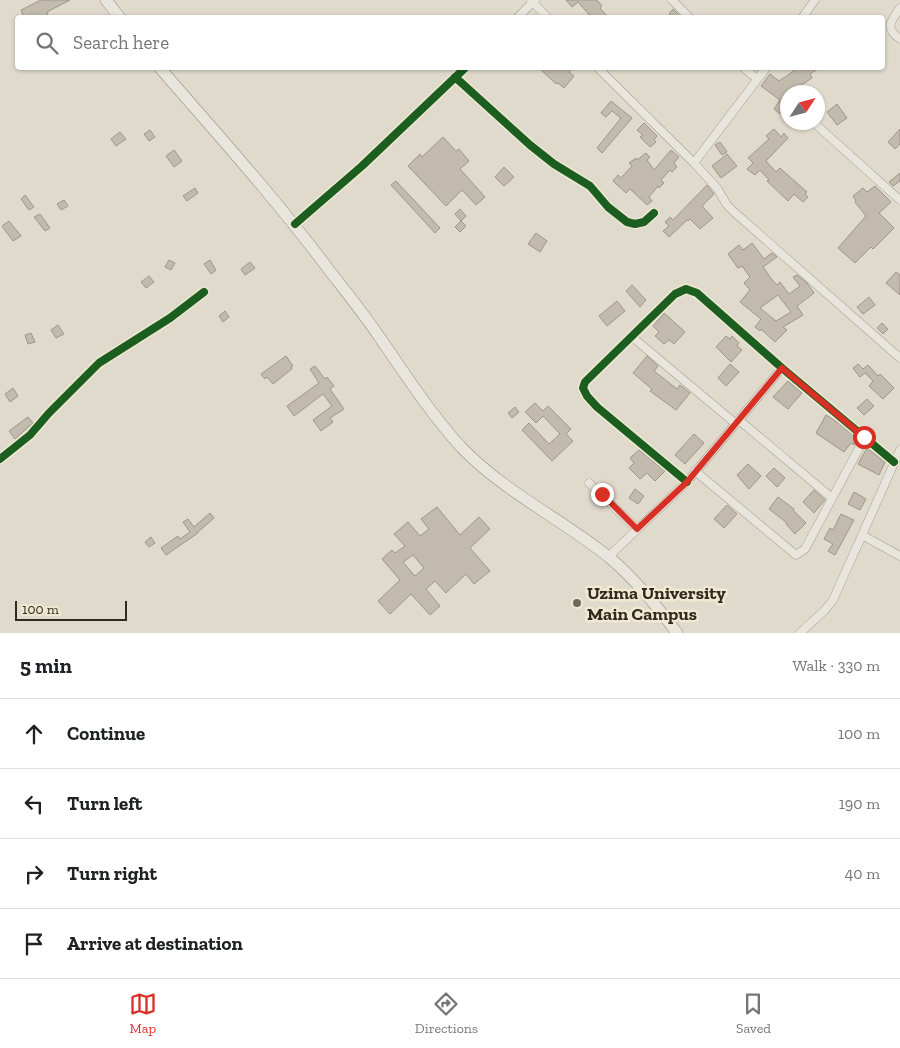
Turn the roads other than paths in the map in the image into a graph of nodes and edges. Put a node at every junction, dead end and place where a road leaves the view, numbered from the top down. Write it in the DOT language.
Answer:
graph roads {
  1 [pos="106,0"];
  2 [pos="672,0"];
  3 [pos="814,0"];
  4 [pos="533,1"];
  5 [pos="900,8"];
  6 [pos="118,15"];
  7 [pos="520,15"];
  8 [pos="545,15"];
  9 [pos="687,15"];
  10 [pos="804,15"];
  11 [pos="900,39"];
  12 [pos="162,70"];
  13 [pos="463,70"];
  14 [pos="600,70"];
  15 [pos="746,70"];
  16 [pos="764,70"];
  17 [pos="455,77"];
  18 [pos="757,79"];
  19 [pos="822,130"];
  20 [pos="694,163"];
  21 [pos="900,200"];
  22 [pos="654,213"];
  23 [pos="295,224"];
  24 [pos="204,292"];
  25 [pos="631,336"];
  26 [pos="900,358"];
  27 [pos="782,368"];
  28 [pos="737,422"];
  29 [pos="864,437"];
  30 [pos="900,450"];
  31 [pos="0,459"];
  32 [pos="894,462"];
  33 [pos="695,471"];
  34 [pos="687,482"];
  35 [pos="589,483"];
  36 [pos="832,498"];
  37 [pos="637,529"];
  38 [pos="862,535"];
  39 [pos="900,556"];
  40 [pos="608,557"];
  41 [pos="677,633"];
  42 [pos="800,633"];
  1 -- 6 [label="main road"];
  2 -- 9 [label="street"];
  3 -- 10 [label="street"];
  4 -- 7 [label="street"];
  4 -- 8 [label="street"];
  5 -- 11 [label="street"];
  12 -- 23 [label="main road"];
  13 -- 17 [label="street"];
  14 -- 20 [label="street"];
  15 -- 18 [label="street"];
  16 -- 18 [label="street"];
  17 -- 22 [label="street"];
  17 -- 23 [label="street"];
  18 -- 20 [label="street"];
  19 -- 21 [label="street"];
  20 -- 26 [label="street"];
  23 -- 40 [label="main road"];
  24 -- 31 [label="street"];
  25 -- 27 [label="street"];
  25 -- 28 [label="street"];
  25 -- 34 [label="street"];
  27 -- 28 [label="street"];
  27 -- 29 [label="street"];
  28 -- 33 [label="street"];
  28 -- 36 [label="street"];
  29 -- 32 [label="street"];
  29 -- 36 [label="street"];
  30 -- 32 [label="street"];
  32 -- 38 [label="street"];
  33 -- 34 [label="street"];
  33 -- 36 [label="street"];
  34 -- 37 [label="street"];
  35 -- 37 [label="street"];
  37 -- 40 [label="street"];
  38 -- 39 [label="street"];
  38 -- 42 [label="street"];
  40 -- 41 [label="main road"];
}
